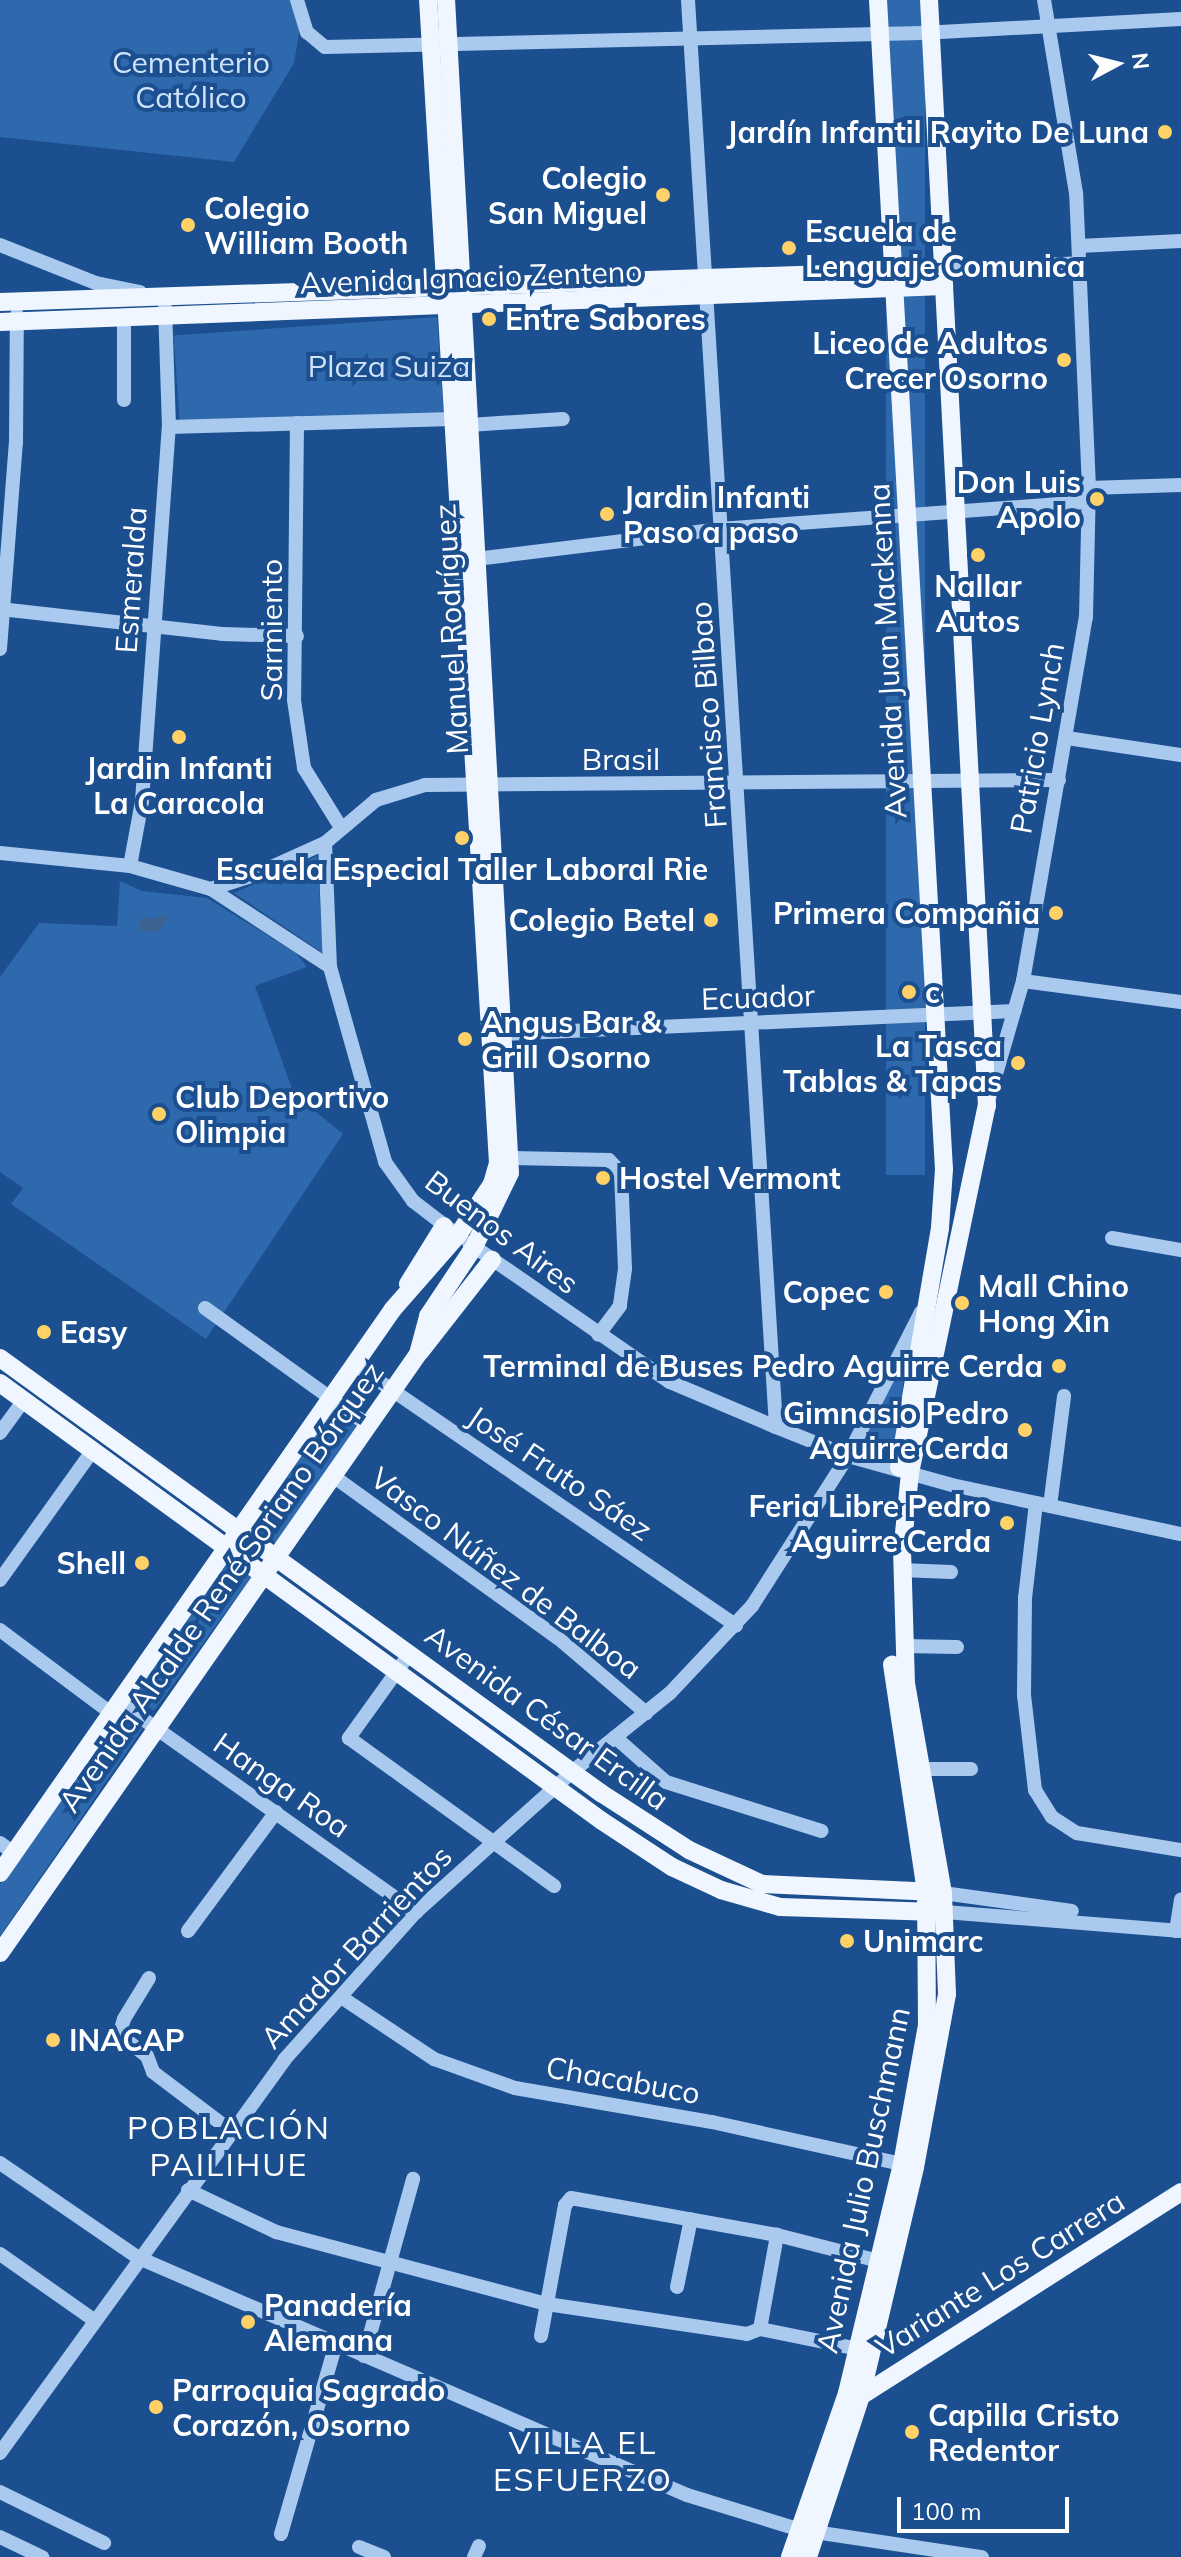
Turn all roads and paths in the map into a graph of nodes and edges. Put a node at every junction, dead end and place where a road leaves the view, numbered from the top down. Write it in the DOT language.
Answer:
graph roads {
  1 [pos="297,0"];
  2 [pos="428,0"];
  3 [pos="446,0"];
  4 [pos="688,0"];
  5 [pos="878,0"];
  6 [pos="929,0"];
  7 [pos="1044,0"];
  8 [pos="1181,19"];
  9 [pos="1047,27"];
  10 [pos="880,30"];
  11 [pos="930,33"];
  12 [pos="689,37"];
  13 [pos="439,42"];
  14 [pos="1181,241"];
  15 [pos="0,245"];
  16 [pos="1079,246"];
  17 [pos="1079,263"];
  18 [pos="943,278"];
  19 [pos="895,280"];
  20 [pos="705,286"];
  21 [pos="453,287"];
  22 [pos="92,291"];
  23 [pos="164,297"];
  24 [pos="8,302"];
  25 [pos="454,308"];
  26 [pos="166,317"];
  27 [pos="124,318"];
  28 [pos="8,322"];
  29 [pos="124,400"];
  30 [pos="563,419"];
  31 [pos="461,422"];
  32 [pos="297,423"];
  33 [pos="169,427"];
  34 [pos="1181,485"];
  35 [pos="1089,495"];
  36 [pos="958,509"];
  37 [pos="908,512"];
  38 [pos="719,529"];
  39 [pos="476,559"];
  40 [pos="3,610"];
  41 [pos="153,626"];
  42 [pos="297,636"];
  43 [pos="0,649"];
  44 [pos="1067,738"];
  45 [pos="1181,755"];
  46 [pos="1059,780"];
  47 [pos="971,781"];
  48 [pos="922,782"];
  49 [pos="741,784"];
  50 [pos="481,785"];
  51 [pos="340,826"];
  52 [pos="325,843"];
  53 [pos="0,853"];
  54 [pos="130,866"];
  55 [pos="211,889"];
  56 [pos="330,967"];
  57 [pos="1023,981"];
  58 [pos="1181,1002"];
  59 [pos="1014,1011"];
  60 [pos="983,1014"];
  61 [pos="935,1016"];
  62 [pos="754,1023"];
  63 [pos="505,1034"];
  64 [pos="987,1106"];
  65 [pos="512,1158"];
  66 [pos="451,1230"];
  67 [pos="1112,1238"];
  68 [pos="474,1247"];
  69 [pos="1181,1250"];
  70 [pos="492,1260"];
  71 [pos="928,1298"];
  72 [pos="205,1308"];
  73 [pos="393,1309"];
  74 [pos="598,1335"];
  75 [pos="418,1354"];
  76 [pos="0,1358"];
  77 [pos="354,1364"];
  78 [pos="0,1383"];
  79 [pos="393,1390"];
  80 [pos="1064,1396"];
  81 [pos="332,1397"];
  82 [pos="24,1400"];
  83 [pos="368,1425"];
  84 [pos="776,1427"];
  85 [pos="0,1433"];
  86 [pos="93,1450"];
  87 [pos="848,1456"];
  88 [pos="902,1473"];
  89 [pos="333,1476"];
  90 [pos="1043,1505"];
  91 [pos="239,1529"];
  92 [pos="1181,1534"];
  93 [pos="227,1546"];
  94 [pos="277,1556"];
  95 [pos="901,1570"];
  96 [pos="951,1572"];
  97 [pos="265,1573"];
  98 [pos="0,1580"];
  99 [pos="736,1626"];
  100 [pos="0,1630"];
  101 [pos="903,1646"];
  102 [pos="957,1647"];
  103 [pos="410,1653"];
  104 [pos="399,1670"];
  105 [pos="115,1708"];
  106 [pos="646,1713"];
  107 [pos="157,1729"];
  108 [pos="615,1737"];
  109 [pos="921,1769"];
  110 [pos="971,1769"];
  111 [pos="573,1771"];
  112 [pos="557,1786"];
  113 [pos="276,1812"];
  114 [pos="821,1831"];
  115 [pos="668,1837"];
  116 [pos="493,1840"];
  117 [pos="7,1848"];
  118 [pos="1181,1850"];
  119 [pos="657,1858"];
  120 [pos="0,1873"];
  121 [pos="762,1884"];
  122 [pos="554,1886"];
  123 [pos="844,1890"];
  124 [pos="934,1892"];
  125 [pos="1181,1899"];
  126 [pos="748,1900"];
  127 [pos="834,1910"];
  128 [pos="416,1912"];
  129 [pos="936,1912"];
  130 [pos="1139,1927"];
  131 [pos="188,1931"];
  132 [pos="1178,1931"];
  133 [pos="0,1953"];
  134 [pos="149,1978"];
  135 [pos="341,1997"];
  136 [pos="231,2131"];
  137 [pos="0,2163"];
  138 [pos="908,2165"];
  139 [pos="413,2179"];
  140 [pos="188,2190"];
  141 [pos="1181,2192"];
  142 [pos="691,2219"];
  143 [pos="777,2235"];
  144 [pos="0,2254"];
  145 [pos="139,2258"];
  146 [pos="879,2261"];
  147 [pos="389,2263"];
  148 [pos="677,2287"];
  149 [pos="547,2304"];
  150 [pos="94,2320"];
  151 [pos="760,2329"];
  152 [pos="541,2336"];
  153 [pos="336,2344"];
  154 [pos="858,2349"];
  155 [pos="364,2356"];
  156 [pos="854,2394"];
  157 [pos="0,2453"];
  158 [pos="0,2492"];
  159 [pos="809,2530"];
  160 [pos="281,2534"];
  161 [pos="0,2537"];
  162 [pos="104,2543"];
  163 [pos="359,2547"];
  164 [pos="42,2557"];
  165 [pos="384,2557"];
  166 [pos="790,2557"];
  167 [pos="808,2557"];
  168 [pos="978,2557"];
  1 -- 13 [label="street"];
  2 -- 13 [label="main road, Manuel Rodríguez"];
  3 -- 13 [label="main road, Manuel Rodríguez"];
  4 -- 12 [label="street, Francisco Bilbao"];
  5 -- 10 [label="main road, Avenida Juan Mackenna"];
  6 -- 11 [label="main road"];
  7 -- 9 [label="street, Patricio Lynch"];
  8 -- 9 [label="street"];
  9 -- 11 [label="street"];
  9 -- 16 [label="street, Patricio Lynch"];
  10 -- 11 [label="street"];
  10 -- 12 [label="street"];
  10 -- 19 [label="main road, Avenida Juan Mackenna"];
  11 -- 18 [label="main road"];
  12 -- 13 [label="street"];
  12 -- 20 [label="street, Francisco Bilbao"];
  13 -- 21 [label="main road, Manuel Rodríguez"];
  14 -- 16 [label="street"];
  15 -- 22 [label="street"];
  16 -- 17 [label="street, Patricio Lynch"];
  17 -- 18 [label="street"];
  17 -- 35 [label="street, Patricio Lynch"];
  18 -- 19 [label="main road, Avenida Ignacio Zenteno"];
  18 -- 36 [label="main road"];
  19 -- 20 [label="main road, Avenida Ignacio Zenteno"];
  19 -- 37 [label="main road, Avenida Juan Mackenna"];
  20 -- 21 [label="main road, Avenida Ignacio Zenteno"];
  20 -- 25 [label="main road, Avenida Ignacio Zenteno"];
  20 -- 38 [label="street, Francisco Bilbao"];
  21 -- 23 [label="main road, Avenida Ignacio Zenteno"];
  21 -- 25 [label="main road, Manuel Rodríguez"];
  22 -- 23 [label="main road, Avenida Ignacio Zenteno"];
  22 -- 24 [label="main road, Avenida Ignacio Zenteno"];
  23 -- 26 [label="street, Esmeralda"];
  24 -- 28 [label="street"];
  25 -- 26 [label="main road, Avenida Ignacio Zenteno"];
  25 -- 31 [label="main road, Manuel Rodríguez"];
  26 -- 27 [label="main road, Avenida Ignacio Zenteno"];
  26 -- 33 [label="street, Esmeralda"];
  27 -- 28 [label="main road, Avenida Ignacio Zenteno"];
  27 -- 29 [label="street"];
  28 -- 40 [label="street"];
  30 -- 31 [label="street"];
  31 -- 32 [label="street"];
  31 -- 39 [label="main road, Manuel Rodríguez"];
  31 -- 50 [label="main road, Manuel Rodríguez"];
  32 -- 33 [label="street"];
  32 -- 42 [label="street, Sarmiento"];
  33 -- 41 [label="street, Esmeralda"];
  34 -- 35 [label="street"];
  35 -- 36 [label="street"];
  35 -- 44 [label="street, Patricio Lynch"];
  36 -- 37 [label="street"];
  36 -- 47 [label="main road"];
  37 -- 38 [label="street"];
  37 -- 48 [label="main road, Avenida Juan Mackenna"];
  38 -- 39 [label="street"];
  38 -- 49 [label="street, Francisco Bilbao"];
  39 -- 50 [label="main road, Manuel Rodríguez"];
  40 -- 41 [label="street"];
  40 -- 43 [label="street"];
  41 -- 42 [label="street"];
  41 -- 54 [label="street, Esmeralda"];
  42 -- 51 [label="street, Sarmiento"];
  44 -- 45 [label="street"];
  44 -- 46 [label="street, Patricio Lynch"];
  46 -- 47 [label="street, Brasil"];
  46 -- 57 [label="street, Patricio Lynch"];
  47 -- 48 [label="street, Brasil"];
  47 -- 60 [label="main road"];
  48 -- 49 [label="street, Brasil"];
  48 -- 61 [label="main road, Avenida Juan Mackenna"];
  49 -- 50 [label="street, Brasil"];
  49 -- 62 [label="street, Francisco Bilbao"];
  50 -- 51 [label="street, Brasil"];
  50 -- 63 [label="main road, Manuel Rodríguez"];
  50 -- 66 [label="main road, Manuel Rodríguez"];
  51 -- 52 [label="street, Brasil"];
  52 -- 55 [label="street, Brasil"];
  52 -- 56 [label="street, Buenos Aires"];
  53 -- 54 [label="street"];
  54 -- 55 [label="street"];
  55 -- 56 [label="street"];
  56 -- 66 [label="street, Buenos Aires"];
  57 -- 58 [label="street"];
  57 -- 59 [label="street, Patricio Lynch"];
  59 -- 60 [label="street, Ecuador"];
  59 -- 64 [label="street, Patricio Lynch"];
  60 -- 61 [label="street, Ecuador"];
  60 -- 64 [label="main road"];
  61 -- 62 [label="street, Ecuador"];
  61 -- 71 [label="main road, Avenida Juan Mackenna"];
  62 -- 63 [label="street, Ecuador"];
  62 -- 84 [label="street, Francisco Bilbao"];
  63 -- 65 [label="main road, Manuel Rodríguez"];
  64 -- 88 [label="main road, Patricio Lynch"];
  65 -- 68 [label="main road, Manuel Rodríguez"];
  65 -- 74 [label="street"];
  66 -- 68 [label="street, Buenos Aires"];
  66 -- 73 [label="main road, Manuel Rodríguez"];
  67 -- 69 [label="street"];
  68 -- 70 [label="street, Buenos Aires"];
  68 -- 75 [label="main road, Avenida Alcalde René Soriano Bórquez"];
  70 -- 74 [label="street, Buenos Aires"];
  70 -- 75 [label="main road"];
  71 -- 87 [label="street, Avenida Juan Mackenna"];
  71 -- 88 [label="main road, Avenida Juan Mackenna"];
  72 -- 81 [label="street"];
  73 -- 77 [label="main road, Avenida Alcalde René Soriano Bórquez"];
  74 -- 84 [label="street, Buenos Aires"];
  75 -- 79 [label="main road, Avenida Alcalde René Soriano Bórquez"];
  76 -- 91 [label="main road, Avenida César Ercilla"];
  77 -- 79 [label="street, José Fruto Sáez"];
  77 -- 81 [label="main road, Avenida Alcalde René Soriano Bórquez"];
  78 -- 82 [label="main road, Avenida César Ercilla"];
  79 -- 83 [label="main road, Avenida Alcalde René Soriano Bórquez"];
  79 -- 99 [label="street, José Fruto Sáez"];
  80 -- 90 [label="street"];
  81 -- 83 [label="street"];
  81 -- 91 [label="main road, Avenida Alcalde René Soriano Bórquez"];
  82 -- 85 [label="street"];
  82 -- 86 [label="main road, Avenida César Ercilla"];
  83 -- 89 [label="main road, Avenida Alcalde René Soriano Bórquez"];
  84 -- 87 [label="street, Buenos Aires"];
  86 -- 93 [label="main road, Avenida César Ercilla"];
  86 -- 98 [label="street"];
  87 -- 88 [label="street, Buenos Aires"];
  87 -- 99 [label="street, Amador Barrientos"];
  88 -- 90 [label="street, Buenos Aires"];
  88 -- 95 [label="main road, Avenida Julio Buschmann"];
  88 -- 124 [label="main road, Avenida Julio Buschmann"];
  89 -- 94 [label="main road, Avenida Alcalde René Soriano Bórquez"];
  89 -- 106 [label="street, Vasco Núñez de Balboa"];
  90 -- 92 [label="street, Buenos Aires"];
  90 -- 118 [label="street"];
  91 -- 93 [label="main road, Avenida Alcalde René Soriano Bórquez"];
  91 -- 94 [label="main road, Avenida César Ercilla"];
  93 -- 97 [label="main road, Avenida César Ercilla"];
  93 -- 105 [label="main road, Avenida Alcalde René Soriano Bórquez"];
  94 -- 97 [label="main road, Avenida Alcalde René Soriano Bórquez"];
  94 -- 103 [label="main road, Avenida César Ercilla"];
  95 -- 96 [label="street"];
  95 -- 101 [label="main road, Avenida Julio Buschmann"];
  97 -- 104 [label="main road, Avenida César Ercilla"];
  97 -- 107 [label="main road, Avenida Alcalde René Soriano Bórquez"];
  99 -- 106 [label="street, Amador Barrientos"];
  100 -- 105 [label="street, Hanga Roa"];
  101 -- 102 [label="street"];
  101 -- 109 [label="main road, Avenida Julio Buschmann"];
  103 -- 104 [label="street"];
  103 -- 111 [label="main road, Avenida César Ercilla"];
  104 -- 112 [label="main road, Avenida César Ercilla"];
  104 -- 116 [label="street"];
  105 -- 107 [label="street, Hanga Roa"];
  105 -- 117 [label="main road, Avenida Alcalde René Soriano Bórquez"];
  106 -- 108 [label="street, Amador Barrientos"];
  107 -- 113 [label="street, Hanga Roa"];
  107 -- 133 [label="main road, Avenida Alcalde René Soriano Bórquez"];
  108 -- 111 [label="street, Amador Barrientos"];
  108 -- 114 [label="street"];
  109 -- 110 [label="street"];
  109 -- 124 [label="main road, Avenida Julio Buschmann"];
  111 -- 112 [label="street, Amador Barrientos"];
  111 -- 115 [label="main road, Avenida César Ercilla"];
  112 -- 116 [label="street, Amador Barrientos"];
  112 -- 119 [label="main road, Avenida César Ercilla"];
  113 -- 128 [label="street, Hanga Roa"];
  113 -- 131 [label="street"];
  115 -- 119 [label="main road"];
  115 -- 121 [label="main road, Avenida César Ercilla"];
  116 -- 122 [label="street"];
  116 -- 128 [label="street, Amador Barrientos"];
  117 -- 120 [label="main road, Avenida Alcalde René Soriano Bórquez"];
  119 -- 126 [label="main road, Avenida César Ercilla"];
  121 -- 123 [label="main road, Avenida César Ercilla"];
  121 -- 126 [label="main road"];
  123 -- 124 [label="main road, Avenida César Ercilla"];
  123 -- 127 [label="main road"];
  124 -- 129 [label="main road, Avenida Julio Buschmann"];
  124 -- 130 [label="street, Avenida César Ercilla"];
  125 -- 132 [label="street"];
  126 -- 127 [label="main road, Avenida César Ercilla"];
  127 -- 129 [label="main road, Avenida César Ercilla"];
  128 -- 135 [label="street, Amador Barrientos"];
  129 -- 130 [label="street, Avenida César Ercilla"];
  129 -- 138 [label="main road, Avenida Julio Buschmann"];
  130 -- 132 [label="street, Avenida César Ercilla"];
  134 -- 136 [label="street"];
  135 -- 136 [label="street, Amador Barrientos"];
  135 -- 138 [label="street, Chacabuco"];
  136 -- 140 [label="street, Amador Barrientos"];
  137 -- 145 [label="street"];
  138 -- 146 [label="main road, Avenida Julio Buschmann"];
  138 -- 156 [label="main road, Avenida Julio Buschmann"];
  139 -- 147 [label="street"];
  140 -- 145 [label="street, Amador Barrientos"];
  140 -- 147 [label="street"];
  141 -- 156 [label="main road, Variante Los Carrera"];
  142 -- 143 [label="street"];
  142 -- 148 [label="street"];
  142 -- 149 [label="street"];
  143 -- 146 [label="street"];
  143 -- 151 [label="street"];
  144 -- 150 [label="street"];
  145 -- 150 [label="street, Amador Barrientos"];
  145 -- 153 [label="street"];
  146 -- 154 [label="main road, Avenida Julio Buschmann"];
  147 -- 149 [label="street"];
  147 -- 155 [label="street"];
  149 -- 151 [label="street"];
  149 -- 152 [label="street"];
  150 -- 157 [label="street, Amador Barrientos"];
  151 -- 154 [label="street"];
  153 -- 155 [label="street"];
  153 -- 160 [label="street"];
  154 -- 156 [label="main road, Avenida Julio Buschmann"];
  155 -- 159 [label="street"];
  156 -- 159 [label="main road, Avenida Julio Buschmann"];
  158 -- 162 [label="street"];
  159 -- 166 [label="main road, Avenida Julio Buschmann"];
  159 -- 167 [label="main road, Avenida Julio Buschmann"];
  159 -- 168 [label="street"];
  161 -- 164 [label="street"];
  163 -- 165 [label="street"];
}
